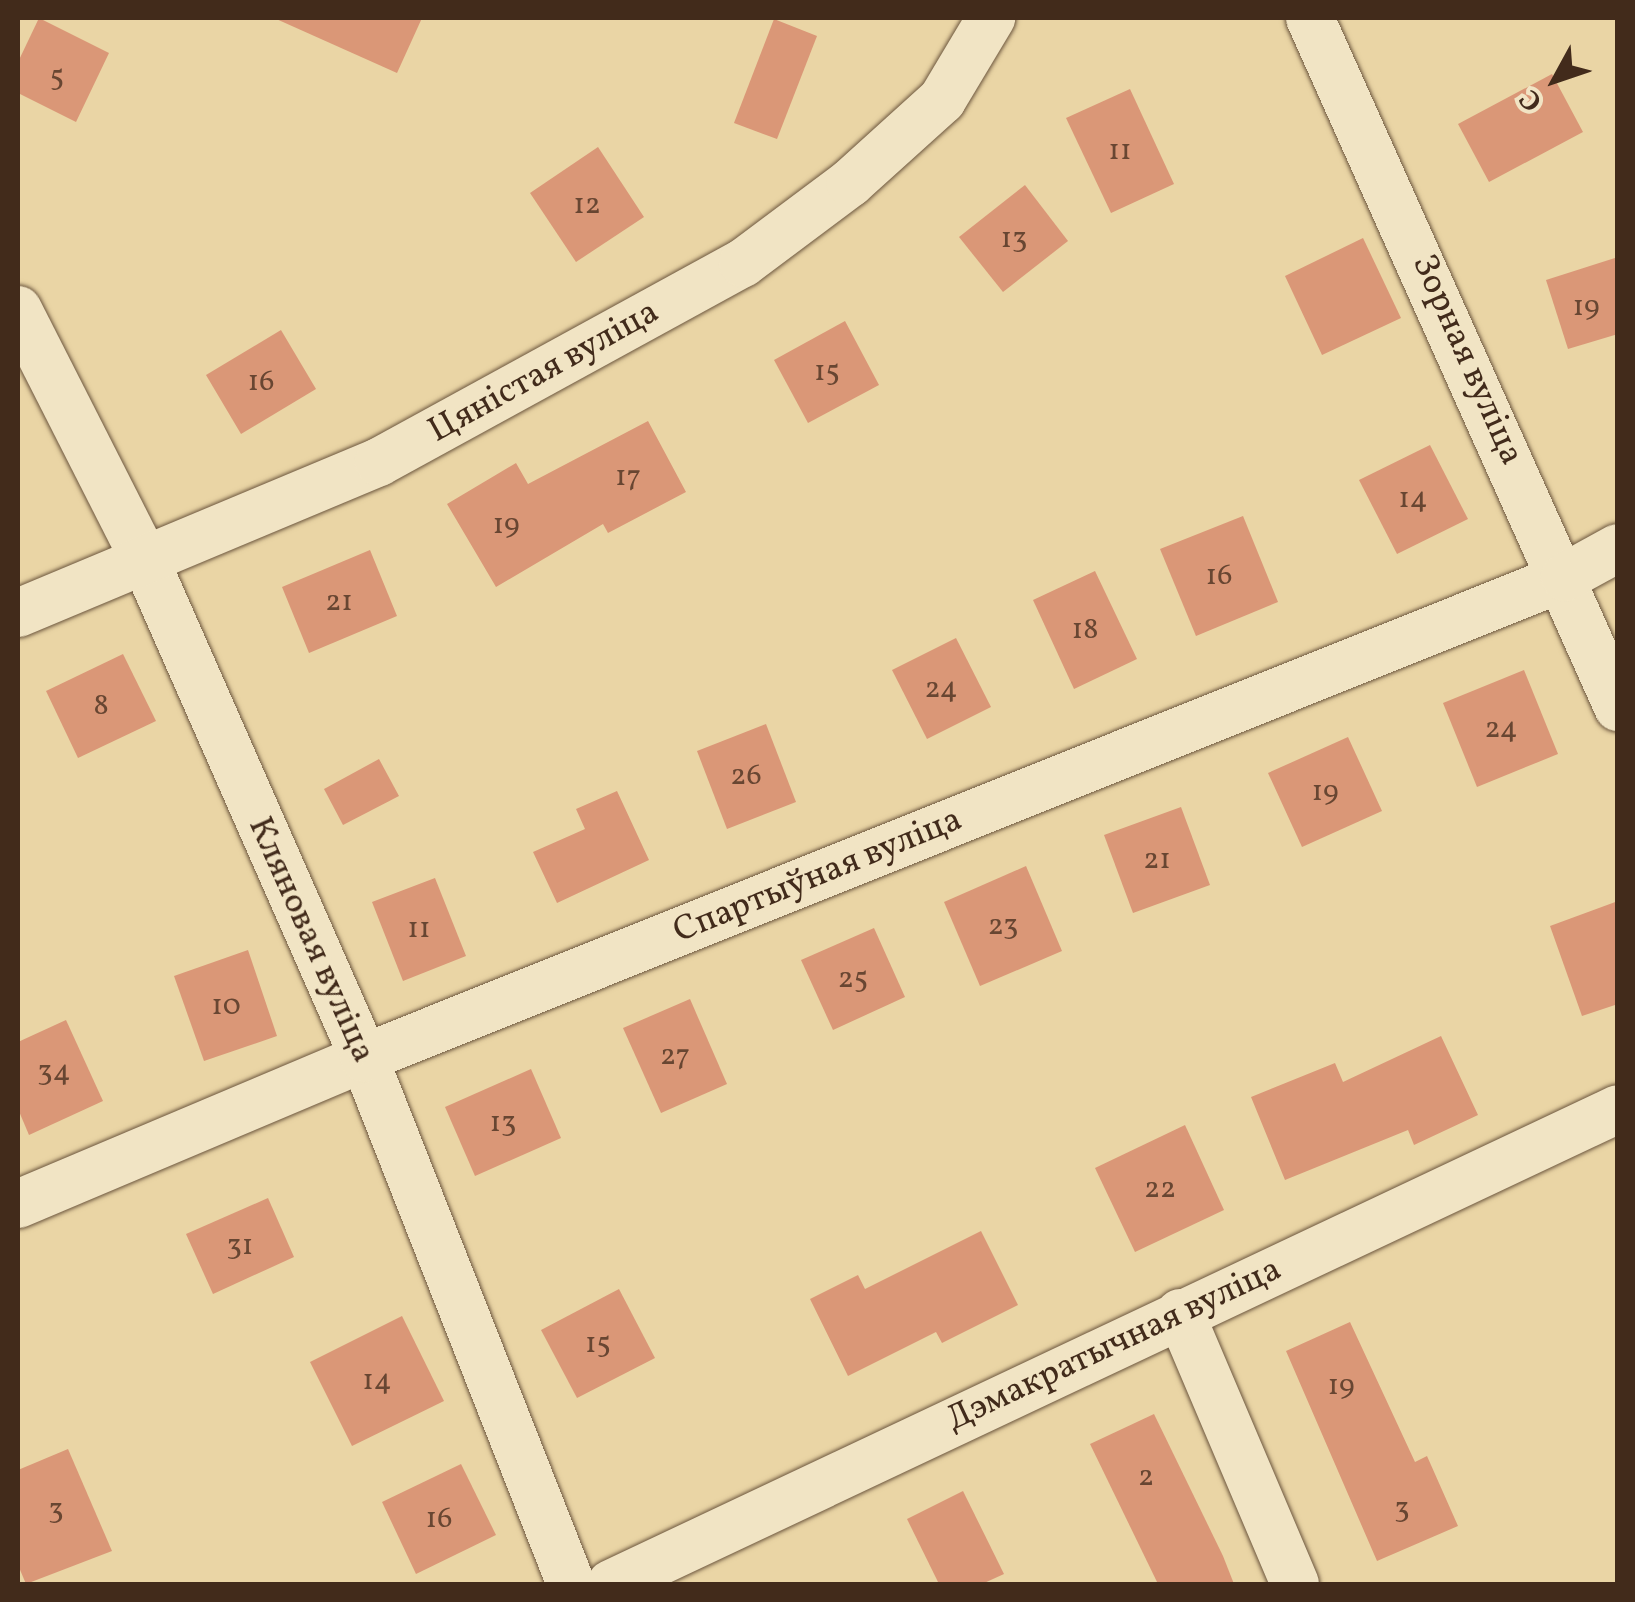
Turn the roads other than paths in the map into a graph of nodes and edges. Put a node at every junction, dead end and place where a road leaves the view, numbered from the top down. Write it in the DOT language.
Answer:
graph roads {
  1 [pos="991,18"];
  2 [pos="1310,18"];
  3 [pos="18,310"];
  4 [pos="1618,548"];
  5 [pos="145,560"];
  6 [pos="1565,577"];
  7 [pos="18,613"];
  8 [pos="1618,707"];
  9 [pos="364,1058"];
  10 [pos="1618,1109"];
  11 [pos="18,1204"];
  12 [pos="1180,1312"];
  13 [pos="571,1584"];
  14 [pos="611,1584"];
  15 [pos="1295,1584"];
  1 -- 5 [label="street, Цяністая вуліца"];
  2 -- 6 [label="street, Зорная вуліца"];
  3 -- 5 [label="street, Кляновая вуліца"];
  4 -- 6 [label="street, Спартыўная вуліца"];
  5 -- 7 [label="street, Цяністая вуліца"];
  5 -- 9 [label="street, Кляновая вуліца"];
  6 -- 8 [label="street, Зорная вуліца"];
  6 -- 9 [label="street, Спартыўная вуліца"];
  9 -- 11 [label="street, Спартыўная вуліца"];
  9 -- 13 [label="street, Кляновая вуліца"];
  10 -- 12 [label="street, Дэмакратычная вуліца"];
  12 -- 14 [label="street, Дэмакратычная вуліца"];
  12 -- 15 [label="street"];
}
